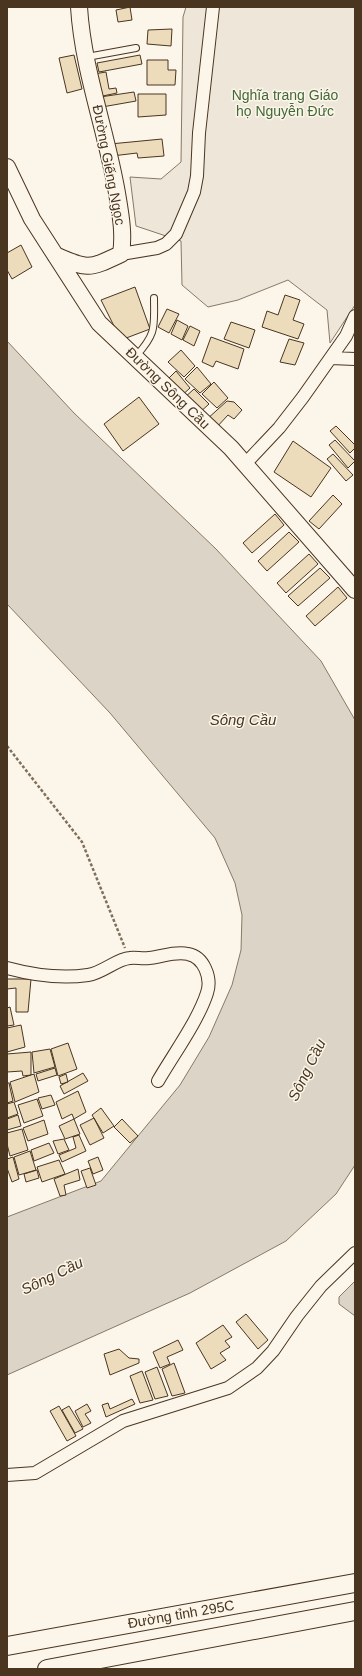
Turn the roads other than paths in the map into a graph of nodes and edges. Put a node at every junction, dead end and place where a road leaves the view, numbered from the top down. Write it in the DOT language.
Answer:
graph roads {
  1 [pos="79,7"];
  2 [pos="213,7"];
  3 [pos="136,48"];
  4 [pos="87,57"];
  5 [pos="7,167"];
  6 [pos="121,254"];
  7 [pos="55,255"];
  8 [pos="154,298"];
  9 [pos="355,316"];
  10 [pos="136,357"];
  11 [pos="332,358"];
  12 [pos="355,359"];
  13 [pos="245,464"];
  14 [pos="355,590"];
  15 [pos="7,968"];
  16 [pos="158,1081"];
  17 [pos="355,1253"];
  18 [pos="7,1475"];
  19 [pos="355,1583"];
  20 [pos="355,1611"];
  21 [pos="7,1646"];
  22 [pos="47,1669"];
  1 -- 4 [label="main road, Đường Giếng Ngọc"];
  2 -- 6 [label="street"];
  3 -- 4 [label="lane"];
  4 -- 6 [label="main road, Đường Giếng Ngọc"];
  5 -- 7 [label="main road, Đường Sông Cầu"];
  6 -- 7 [label="main road"];
  7 -- 10 [label="main road, Đường Sông Cầu"];
  8 -- 10 [label="lane"];
  9 -- 11 [label="street"];
  10 -- 13 [label="main road, Đường Sông Cầu"];
  11 -- 12 [label="street"];
  11 -- 13 [label="street"];
  13 -- 14 [label="main road, Đường Sông Cầu"];
  15 -- 16 [label="street"];
  17 -- 18 [label="street"];
  19 -- 21 [label="main road, Đường tỉnh 295C"];
  20 -- 22 [label="main road, Đường tỉnh 295C"];
}
